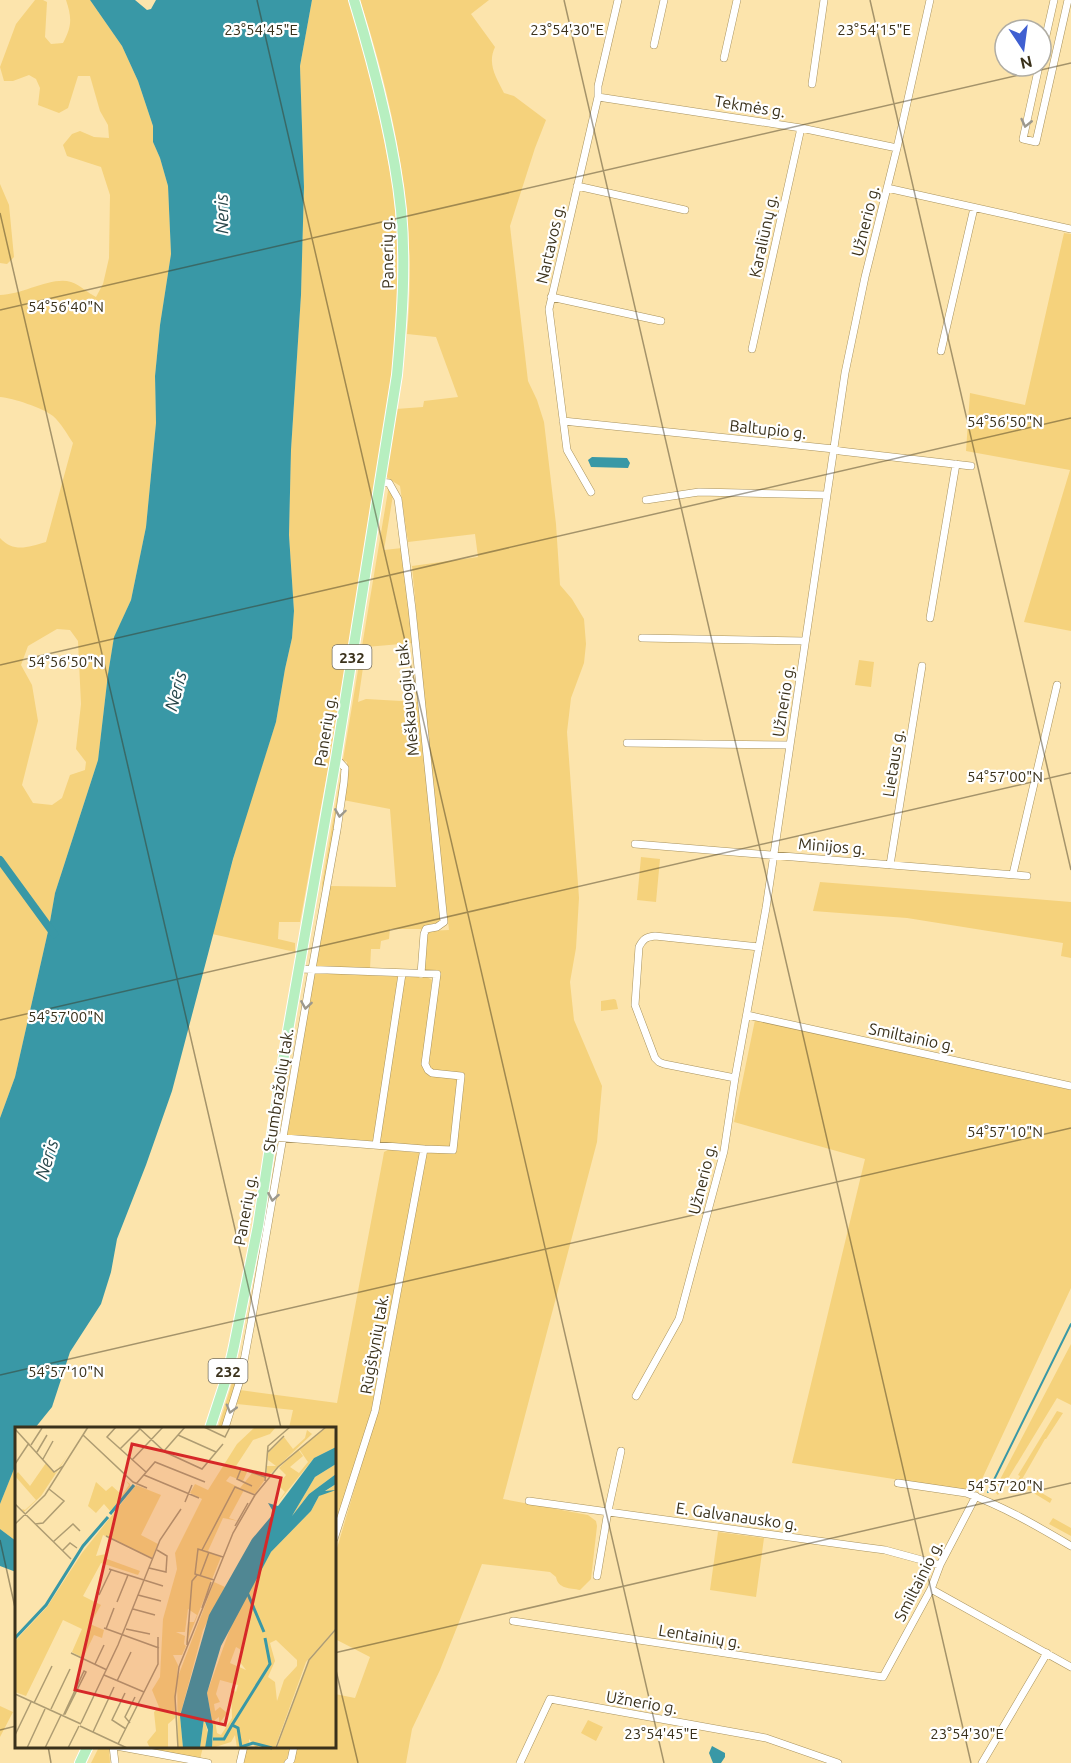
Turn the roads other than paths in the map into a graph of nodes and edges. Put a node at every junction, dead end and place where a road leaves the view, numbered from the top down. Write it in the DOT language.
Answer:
graph roads {
  1 [pos="354,0"];
  2 [pos="618,0"];
  3 [pos="664,0"];
  4 [pos="737,0"];
  5 [pos="824,0"];
  6 [pos="930,0"];
  7 [pos="1054,0"];
  8 [pos="1068,0"];
  9 [pos="1050,18"];
  10 [pos="654,45"];
  11 [pos="724,58"];
  12 [pos="1053,67"];
  13 [pos="1036,78"];
  14 [pos="1050,78"];
  15 [pos="812,84"];
  16 [pos="598,97"];
  17 [pos="801,128"];
  18 [pos="897,148"];
  19 [pos="577,186"];
  20 [pos="887,188"];
  21 [pos="974,208"];
  22 [pos="685,210"];
  23 [pos="1071,229"];
  24 [pos="551,297"];
  25 [pos="661,321"];
  26 [pos="752,349"];
  27 [pos="941,351"];
  28 [pos="563,421"];
  29 [pos="834,449"];
  30 [pos="956,464"];
  31 [pos="971,466"];
  32 [pos="380,482"];
  33 [pos="591,492"];
  34 [pos="827,495"];
  35 [pos="646,500"];
  36 [pos="930,618"];
  37 [pos="642,638"];
  38 [pos="806,641"];
  39 [pos="922,666"];
  40 [pos="1057,686"];
  41 [pos="627,743"];
  42 [pos="790,746"];
  43 [pos="336,758"];
  44 [pos="635,844"];
  45 [pos="774,854"];
  46 [pos="890,865"];
  47 [pos="1013,874"];
  48 [pos="1028,876"];
  49 [pos="759,947"];
  50 [pos="300,969"];
  51 [pos="312,969"];
  52 [pos="402,974"];
  53 [pos="421,974"];
  54 [pos="747,1015"];
  55 [pos="735,1078"];
  56 [pos="1071,1086"];
  57 [pos="278,1138"];
  58 [pos="376,1145"];
  59 [pos="424,1149"];
  60 [pos="636,1396"];
  61 [pos="210,1427"];
  62 [pos="225,1427"];
  63 [pos="621,1451"];
  64 [pos="898,1483"];
  65 [pos="976,1496"];
  66 [pos="529,1501"];
  67 [pos="608,1511"];
  68 [pos="336,1533"];
  69 [pos="1071,1546"];
  70 [pos="940,1565"];
  71 [pos="597,1576"];
  72 [pos="931,1589"];
  73 [pos="513,1621"];
  74 [pos="1047,1653"];
  75 [pos="1071,1667"];
  76 [pos="883,1677"];
  77 [pos="87,1748"];
  78 [pos="115,1748"];
  79 [pos="126,1748"];
  80 [pos="244,1748"];
  81 [pos="294,1748"];
  82 [pos="836,1762"];
  83 [pos="80,1763"];
  84 [pos="114,1763"];
  85 [pos="208,1763"];
  86 [pos="240,1763"];
  87 [pos="288,1763"];
  88 [pos="520,1763"];
  89 [pos="982,1763"];
  1 -- 32 [label="main road, Panerių g. / 232"];
  2 -- 16 [label="street, Nartavos g."];
  3 -- 10 [label="street"];
  4 -- 11 [label="street"];
  5 -- 15 [label="street"];
  6 -- 18 [label="street, Užnerio g."];
  7 -- 9 [label="street"];
  12 -- 8 [label="street, one-way"];
  13 -- 14 [label="street, one-way"];
  16 -- 17 [label="street, Tekmės g."];
  16 -- 19 [label="street, Nartavos g."];
  17 -- 18 [label="street, Tekmės g."];
  17 -- 26 [label="street, Karaliūnų g."];
  18 -- 20 [label="street, Užnerio g."];
  19 -- 22 [label="street"];
  19 -- 24 [label="street, Nartavos g."];
  20 -- 21 [label="street"];
  20 -- 29 [label="street, Užnerio g."];
  21 -- 23 [label="street"];
  21 -- 27 [label="street"];
  24 -- 25 [label="street"];
  24 -- 28 [label="street, Nartavos g."];
  28 -- 29 [label="street, Baltupio g."];
  28 -- 33 [label="street, Nartavos g."];
  29 -- 30 [label="street, Baltupio g."];
  29 -- 34 [label="street, Užnerio g."];
  30 -- 31 [label="street, Baltupio g."];
  30 -- 36 [label="street"];
  32 -- 43 [label="main road, Panerių g. / 232"];
  32 -- 53 [label="street, Meškauogių tak."];
  34 -- 35 [label="street"];
  34 -- 38 [label="street, Užnerio g."];
  37 -- 38 [label="street"];
  38 -- 42 [label="street, Užnerio g."];
  39 -- 46 [label="street, Lietaus g."];
  40 -- 47 [label="street"];
  41 -- 42 [label="street"];
  42 -- 45 [label="street, Užnerio g."];
  43 -- 50 [label="main road, Panerių g. / 232"];
  43 -- 51 [label="street, Stumbražolių tak., one-way"];
  44 -- 45 [label="street, Minijos g."];
  45 -- 46 [label="street, Minijos g."];
  45 -- 49 [label="street, Užnerio g."];
  46 -- 47 [label="street, Minijos g."];
  47 -- 48 [label="street, Minijos g."];
  49 -- 54 [label="street, Užnerio g."];
  49 -- 55 [label="street"];
  50 -- 51 [label="street"];
  50 -- 57 [label="main road, Panerių g. / 232"];
  51 -- 52 [label="street"];
  51 -- 57 [label="street, Stumbražolių tak., one-way"];
  52 -- 53 [label="street"];
  52 -- 58 [label="street"];
  53 -- 59 [label="street"];
  54 -- 55 [label="street, Užnerio g."];
  54 -- 56 [label="street, Smiltainio g."];
  55 -- 60 [label="street, Užnerio g."];
  57 -- 58 [label="street"];
  57 -- 61 [label="main road, Panerių g. / 232"];
  57 -- 62 [label="street, Stumbražolių tak., one-way"];
  58 -- 59 [label="street"];
  59 -- 68 [label="street, Rūgštynių tak."];
  63 -- 67 [label="street"];
  64 -- 65 [label="street"];
  65 -- 69 [label="street"];
  65 -- 70 [label="street, Smiltainio g."];
  66 -- 67 [label="street, E. Galvanausko g."];
  67 -- 70 [label="street, E. Galvanausko g."];
  67 -- 71 [label="street"];
  70 -- 72 [label="street, Smiltainio g."];
  72 -- 74 [label="street"];
  72 -- 76 [label="street, Smiltainio g."];
  73 -- 76 [label="street, Lentainių g."];
  74 -- 75 [label="street"];
  74 -- 89 [label="street"];
  77 -- 83 [label="main road"];
  78 -- 84 [label="street"];
  79 -- 85 [label="street"];
  80 -- 86 [label="street"];
  81 -- 87 [label="street"];
  82 -- 88 [label="street, Užnerio g."];
}
